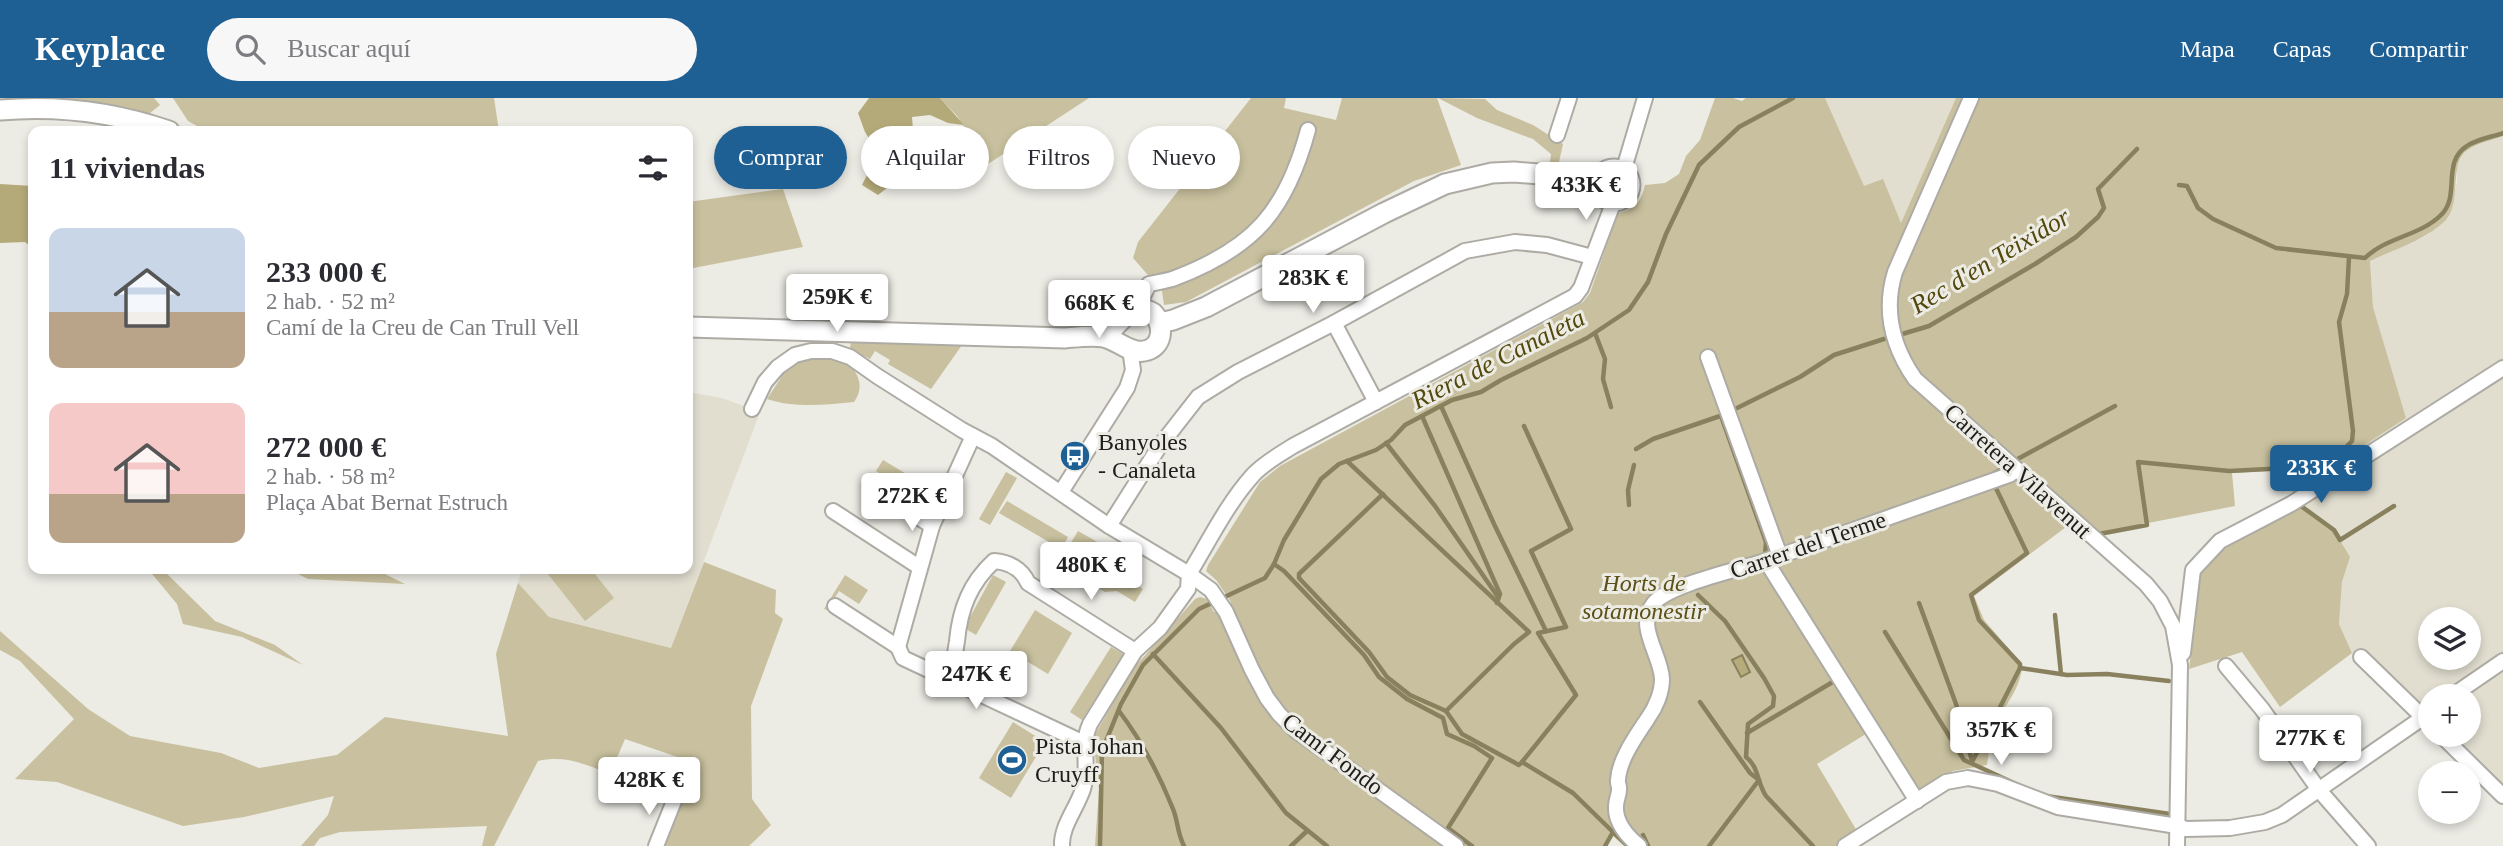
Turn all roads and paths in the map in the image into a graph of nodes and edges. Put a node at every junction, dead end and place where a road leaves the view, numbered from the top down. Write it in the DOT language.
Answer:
graph roads {
  1 [pos="1569,98"];
  2 [pos="1645,98"];
  3 [pos="1970,98"];
  4 [pos="0,110"];
  5 [pos="152,126"];
  6 [pos="1308,130"];
  7 [pos="1557,135"];
  8 [pos="1623,172"];
  9 [pos="1600,179"];
  10 [pos="1614,201"];
  11 [pos="1592,257"];
  12 [pos="1142,309"];
  13 [pos="1160,323"];
  14 [pos="1334,323"];
  15 [pos="693,327"];
  16 [pos="1112,330"];
  17 [pos="1127,347"];
  18 [pos="1707,357"];
  19 [pos="2503,368"];
  20 [pos="1376,402"];
  21 [pos="752,409"];
  22 [pos="973,436"];
  23 [pos="2017,470"];
  24 [pos="870,486"];
  25 [pos="1061,492"];
  26 [pos="833,511"];
  27 [pos="932,526"];
  28 [pos="1109,526"];
  29 [pos="1773,558"];
  30 [pos="919,567"];
  31 [pos="1189,574"];
  32 [pos="835,606"];
  33 [pos="898,647"];
  34 [pos="1135,650"];
  35 [pos="2361,657"];
  36 [pos="2503,661"];
  37 [pos="2180,665"];
  38 [pos="2226,666"];
  39 [pos="2469,684"];
  40 [pos="967,688"];
  41 [pos="2418,709"];
  42 [pos="2418,725"];
  43 [pos="1084,743"];
  44 [pos="2453,747"];
  45 [pos="2319,790"];
  46 [pos="2503,796"];
  47 [pos="674,801"];
  48 [pos="1917,801"];
  49 [pos="2177,826"];
  50 [pos="656,846"];
  51 [pos="1062,846"];
  52 [pos="1456,846"];
  53 [pos="1639,846"];
  54 [pos="1844,846"];
  55 [pos="2177,846"];
  56 [pos="2368,846"];
  1 -- 7 [label="street"];
  2 -- 8 [label="street"];
  3 -- 23 [label="street, Carretera Vilavenut"];
  4 -- 5 [label="street"];
  6 -- 12 [label="street"];
  8 -- 9 [label="street"];
  8 -- 10 [label="street"];
  9 -- 10 [label="street"];
  9 -- 13 [label="street"];
  10 -- 11 [label="street"];
  11 -- 14 [label="street"];
  11 -- 20 [label="street"];
  12 -- 13 [label="street"];
  12 -- 16 [label="street"];
  13 -- 17 [label="street"];
  14 -- 20 [label="street"];
  14 -- 28 [label="street"];
  15 -- 16 [label="street"];
  16 -- 17 [label="street"];
  17 -- 25 [label="street"];
  18 -- 29 [label="street"];
  19 -- 37 [label="street"];
  20 -- 31 [label="street"];
  21 -- 22 [label="street, Camí Fondo"];
  22 -- 25 [label="street, Camí Fondo"];
  22 -- 27 [label="street"];
  23 -- 29 [label="street, Carrer del Terme"];
  23 -- 37 [label="street, Carretera Vilavenut"];
  24 -- 27 [label="street"];
  25 -- 28 [label="street, Camí Fondo"];
  26 -- 30 [label="street"];
  27 -- 30 [label="street"];
  28 -- 31 [label="street, Camí Fondo"];
  29 -- 48 [label="street"];
  29 -- 53 [label="street, Carrer del Terme"];
  30 -- 33 [label="street"];
  31 -- 34 [label="street"];
  31 -- 52 [label="street, Camí Fondo"];
  32 -- 33 [label="street"];
  33 -- 40 [label="street"];
  34 -- 40 [label="street"];
  34 -- 43 [label="street"];
  35 -- 41 [label="street"];
  36 -- 39 [label="street"];
  37 -- 49 [label="street, Carretera Vilavenut"];
  38 -- 45 [label="street"];
  40 -- 43 [label="street"];
  42 -- 45 [label="street"];
  43 -- 51 [label="street"];
  44 -- 46 [label="street"];
  45 -- 49 [label="street"];
  45 -- 56 [label="street"];
  47 -- 50 [label="street"];
  48 -- 49 [label="street"];
  48 -- 54 [label="street"];
  49 -- 55 [label="street, Carretera Vilavenut"];
}
